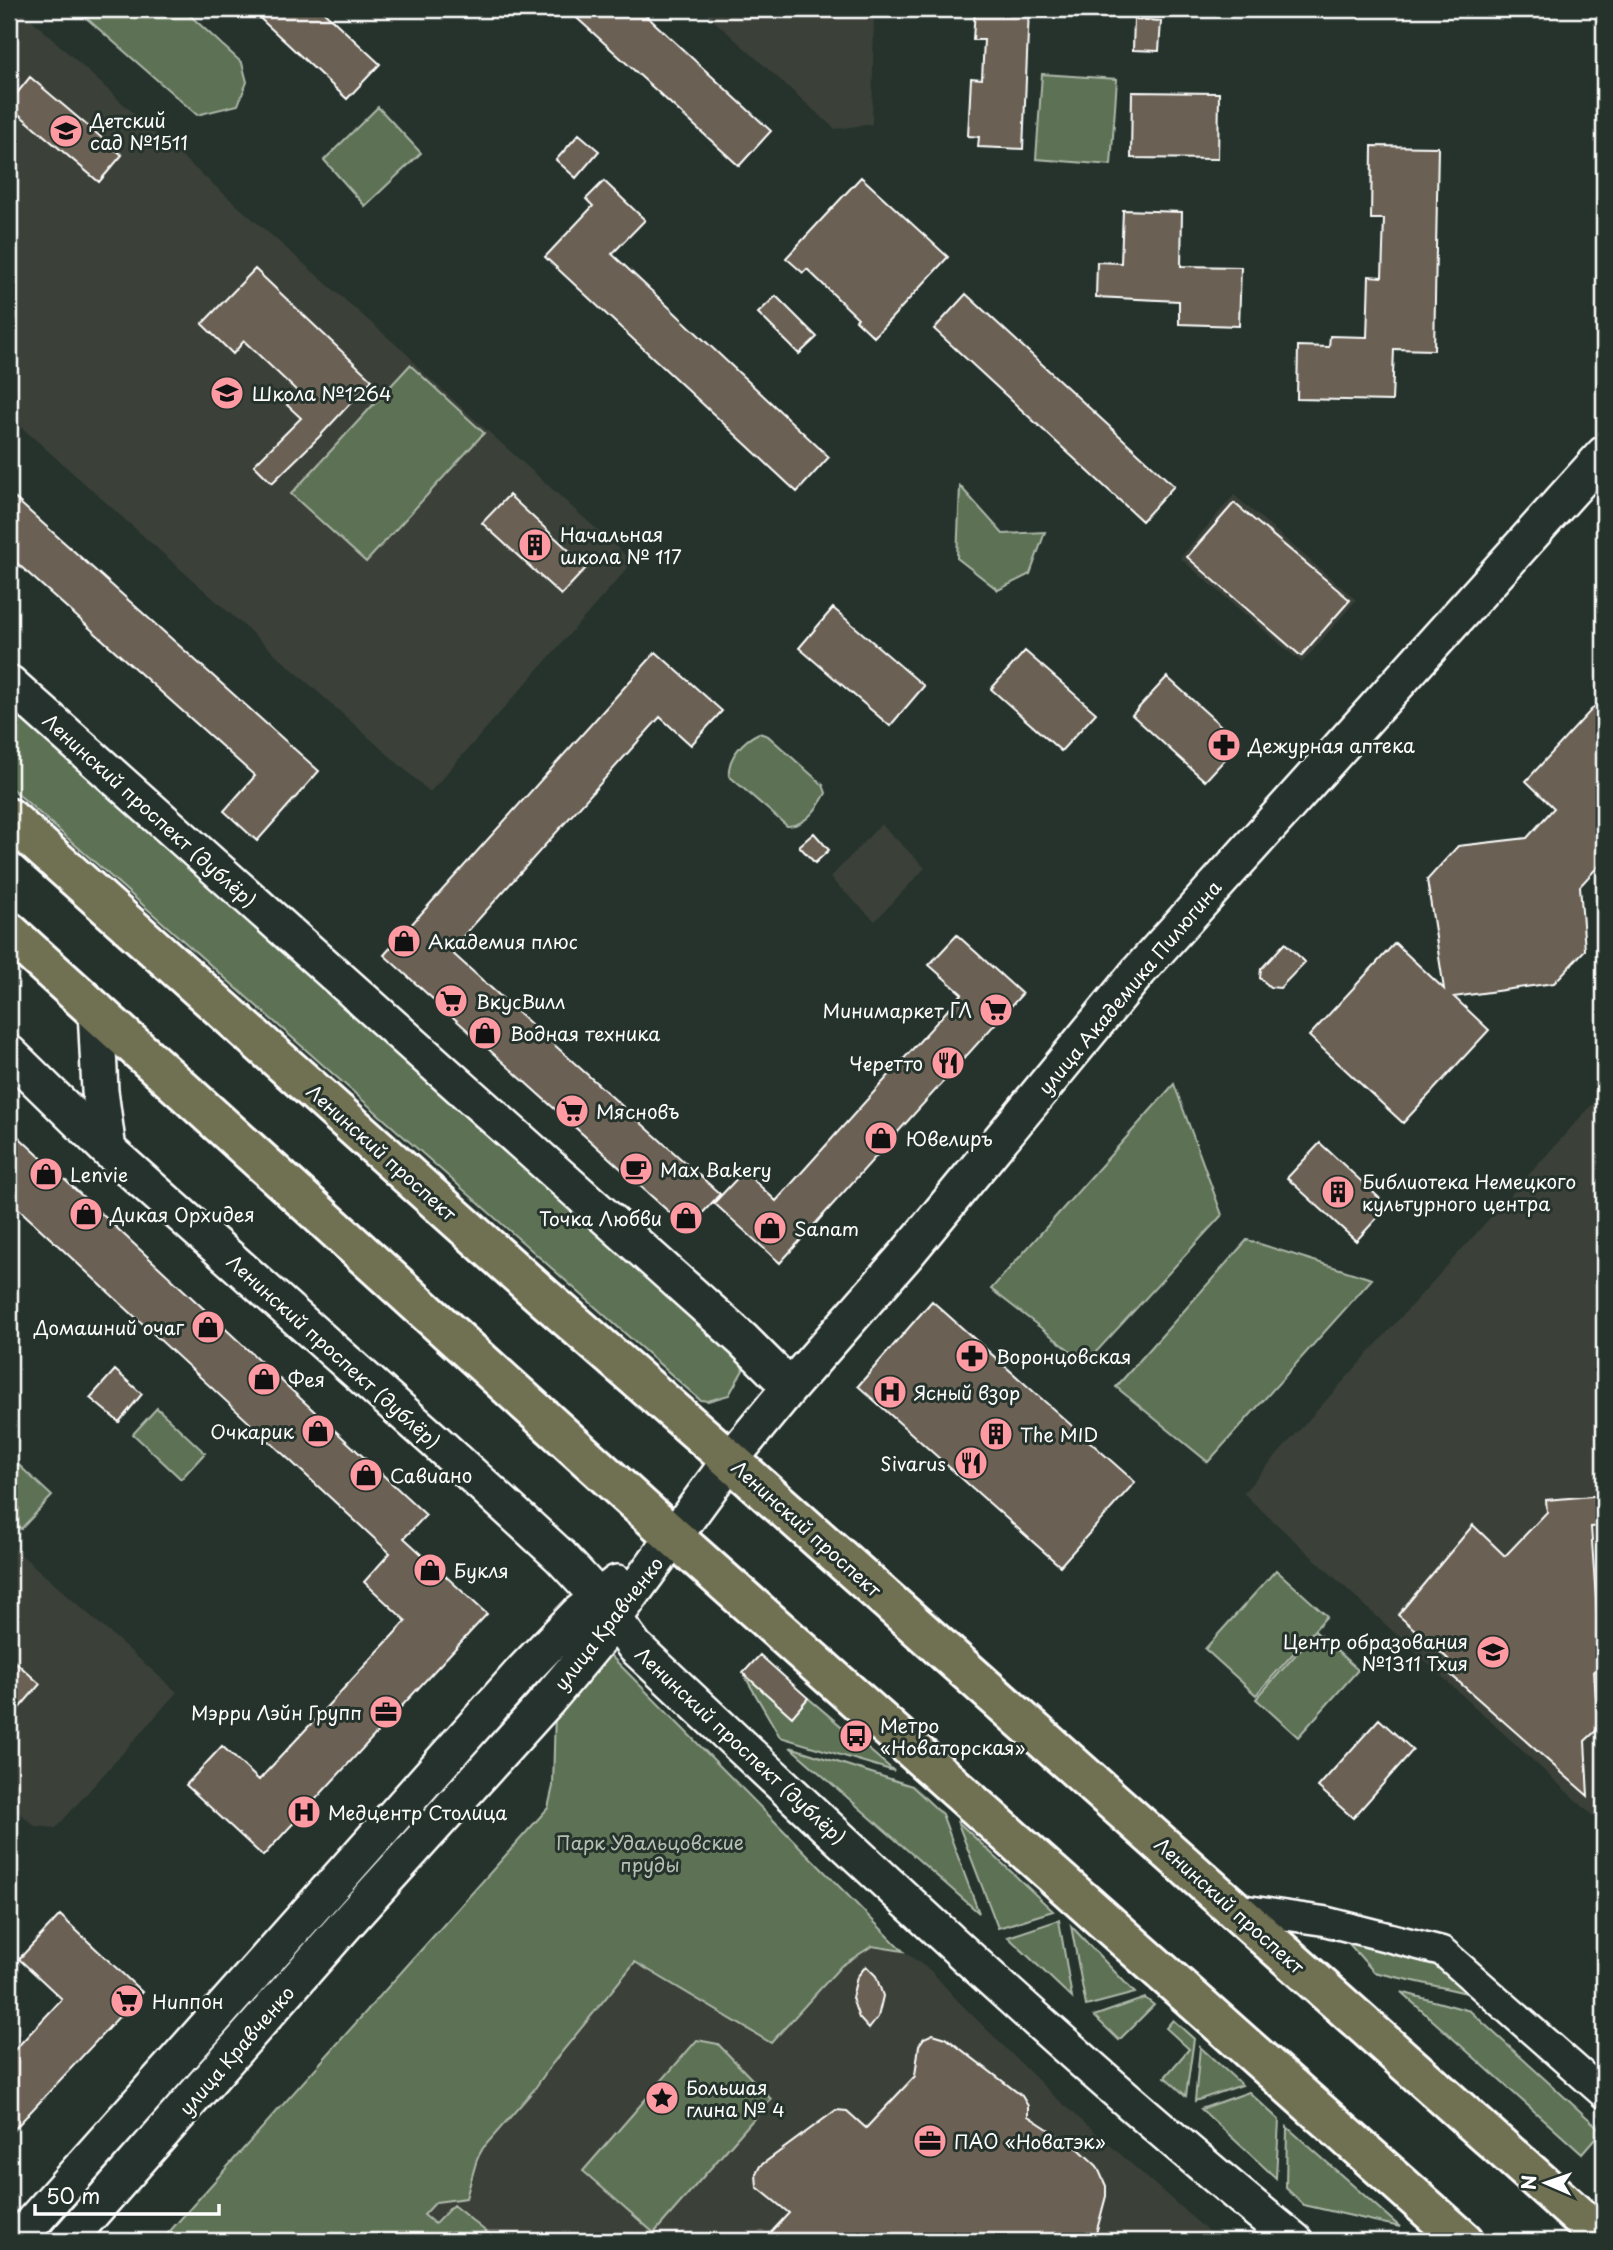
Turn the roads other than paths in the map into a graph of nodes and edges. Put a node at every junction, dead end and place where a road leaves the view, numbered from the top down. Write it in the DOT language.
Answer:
graph roads {
  1 [pos="1604,454"];
  2 [pos="9,683"];
  3 [pos="9,818"];
  4 [pos="9,932"];
  5 [pos="96,1009"];
  6 [pos="9,1053"];
  7 [pos="108,1150"];
  8 [pos="790,1387"];
  9 [pos="730,1460"];
  10 [pos="674,1537"];
  11 [pos="607,1607"];
  12 [pos="1233,1908"];
  13 [pos="1604,2094"];
  14 [pos="1604,2239"];
  15 [pos="16,2241"];
  16 [pos="67,2241"];
  17 [pos="1294,2241"];
  18 [pos="1464,2241"];
  1 -- 8 [label="street, улица Академика Пилюгина"];
  2 -- 8 [label="street, Ленинский проспект (дублёр)"];
  3 -- 9 [label="main road, Ленинский проспект"];
  4 -- 5 [label="main road"];
  5 -- 7 [label="street"];
  5 -- 10 [label="main road"];
  6 -- 7 [label="street, Ленинский проспект (дублёр)"];
  7 -- 11 [label="street, Ленинский проспект (дублёр)"];
  8 -- 9 [label="street, улица Академика Пилюгина"];
  9 -- 10 [label="street, улица Академика Пилюгина"];
  9 -- 12 [label="main road, Ленинский проспект"];
  10 -- 11 [label="street, улица Кравченко"];
  10 -- 18 [label="main road"];
  11 -- 15 [label="street, улица Кравченко"];
  11 -- 16 [label="street, улица Кравченко"];
  11 -- 17 [label="street, Ленинский проспект (дублёр)"];
  12 -- 13 [label="street"];
  12 -- 14 [label="main road, Ленинский проспект"];
}
